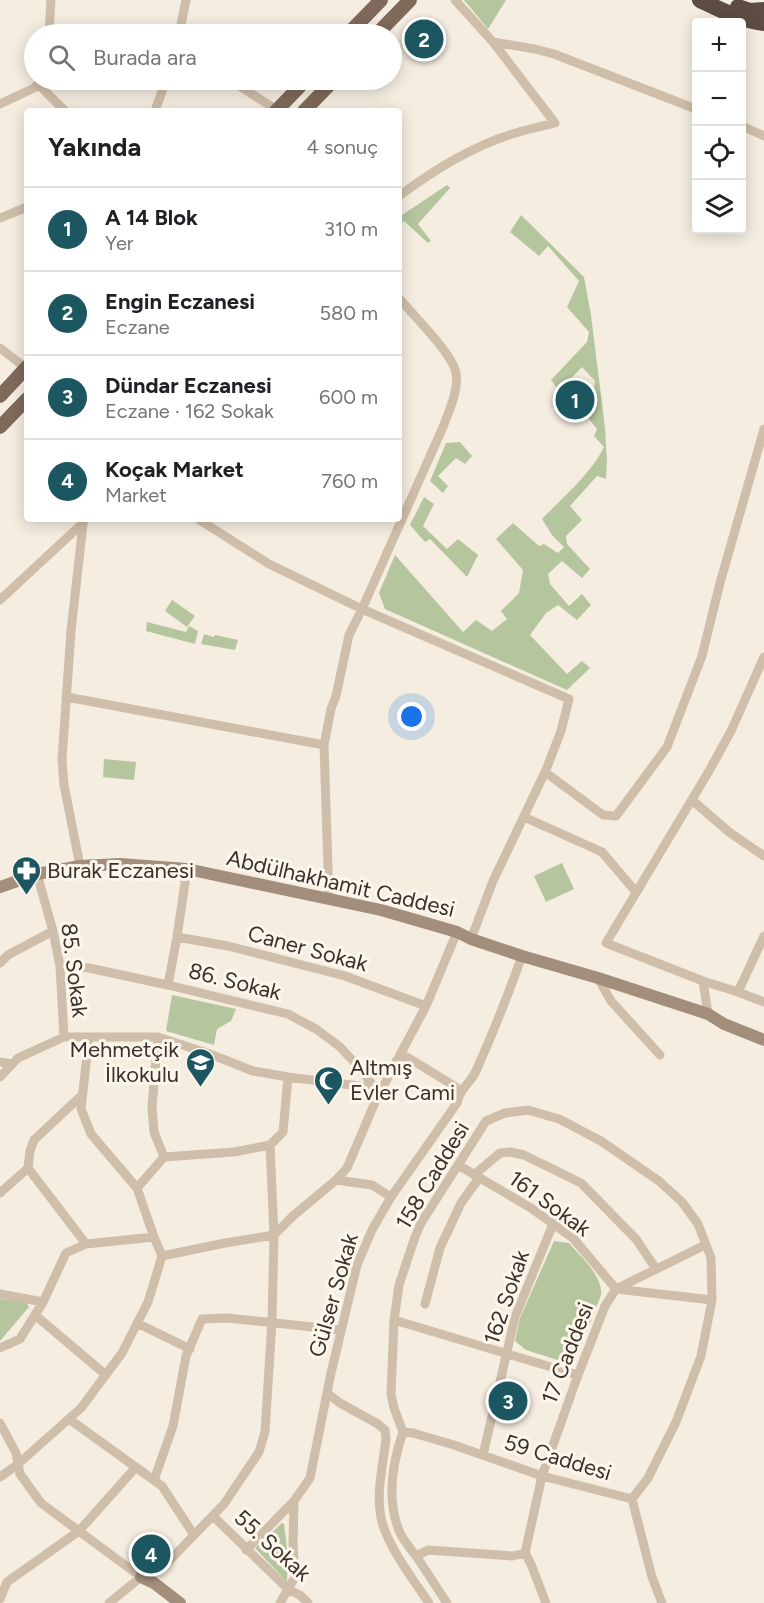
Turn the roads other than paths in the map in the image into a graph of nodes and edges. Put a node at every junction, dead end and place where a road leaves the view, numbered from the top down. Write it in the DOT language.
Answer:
graph roads {
  1 [pos="51,0"];
  2 [pos="186,0"];
  3 [pos="381,0"];
  4 [pos="410,0"];
  5 [pos="455,0"];
  6 [pos="700,0"];
  7 [pos="724,0"];
  8 [pos="764,10"];
  9 [pos="764,23"];
  10 [pos="50,24"];
  11 [pos="181,24"];
  12 [pos="358,24"];
  13 [pos="387,24"];
  14 [pos="493,42"];
  15 [pos="30,90"];
  16 [pos="47,90"];
  17 [pos="162,90"];
  18 [pos="246,90"];
  19 [pos="296,90"];
  20 [pos="324,90"];
  21 [pos="0,104"];
  22 [pos="692,107"];
  23 [pos="62,108"];
  24 [pos="156,108"];
  25 [pos="274,108"];
  26 [pos="279,108"];
  27 [pos="307,108"];
  28 [pos="746,128"];
  29 [pos="764,136"];
  30 [pos="402,194"];
  31 [pos="24,208"];
  32 [pos="0,218"];
  33 [pos="402,302"];
  34 [pos="0,348"];
  35 [pos="24,366"];
  36 [pos="24,371"];
  37 [pos="0,396"];
  38 [pos="24,402"];
  39 [pos="0,427"];
  40 [pos="764,429"];
  41 [pos="402,519"];
  42 [pos="83,522"];
  43 [pos="84,522"];
  44 [pos="203,522"];
  45 [pos="401,522"];
  46 [pos="0,600"];
  47 [pos="362,609"];
  48 [pos="764,657"];
  49 [pos="66,697"];
  50 [pos="324,745"];
  51 [pos="545,772"];
  52 [pos="692,800"];
  53 [pos="524,817"];
  54 [pos="764,856"];
  55 [pos="80,866"];
  56 [pos="187,869"];
  57 [pos="37,874"];
  58 [pos="0,887"];
  59 [pos="636,892"];
  60 [pos="329,899"];
  61 [pos="53,931"];
  62 [pos="458,932"];
  63 [pos="764,936"];
  64 [pos="177,937"];
  65 [pos="471,939"];
  66 [pos="522,956"];
  67 [pos="0,963"];
  68 [pos="60,966"];
  69 [pos="598,978"];
  70 [pos="703,981"];
  71 [pos="168,985"];
  72 [pos="738,992"];
  73 [pos="764,1002"];
  74 [pos="426,1006"];
  75 [pos="708,1014"];
  76 [pos="64,1037"];
  77 [pos="89,1037"];
  78 [pos="158,1037"];
  79 [pos="764,1040"];
  80 [pos="660,1055"];
  81 [pos="396,1061"];
  82 [pos="0,1062"];
  83 [pos="12,1065"];
  84 [pos="0,1077"];
  85 [pos="288,1077"];
  86 [pos="378,1088"];
  87 [pos="459,1094"];
  88 [pos="82,1095"];
  89 [pos="270,1145"];
  90 [pos="164,1157"];
  91 [pos="458,1165"];
  92 [pos="28,1168"];
  93 [pos="477,1176"];
  94 [pos="336,1180"];
  95 [pos="137,1188"];
  96 [pos="0,1193"];
  97 [pos="391,1197"];
  98 [pos="554,1224"];
  99 [pos="274,1235"];
  100 [pos="154,1237"];
  101 [pos="86,1245"];
  102 [pos="705,1245"];
  103 [pos="162,1256"];
  104 [pos="656,1269"];
  105 [pos="616,1289"];
  106 [pos="0,1294"];
  107 [pos="712,1300"];
  108 [pos="43,1302"];
  109 [pos="425,1304"];
  110 [pos="35,1315"];
  111 [pos="394,1320"];
  112 [pos="272,1321"];
  113 [pos="137,1323"];
  114 [pos="341,1330"];
  115 [pos="0,1348"];
  116 [pos="190,1349"];
  117 [pos="506,1353"];
  118 [pos="106,1374"];
  119 [pos="578,1375"];
  120 [pos="327,1393"];
  121 [pos="69,1419"];
  122 [pos="0,1423"];
  123 [pos="403,1432"];
  124 [pos="483,1455"];
  125 [pos="18,1464"];
  126 [pos="136,1467"];
  127 [pos="542,1476"];
  128 [pos="0,1477"];
  129 [pos="154,1480"];
  130 [pos="632,1499"];
  131 [pos="294,1502"];
  132 [pos="213,1516"];
  133 [pos="79,1531"];
  134 [pos="194,1535"];
  135 [pos="246,1550"];
  136 [pos="525,1554"];
  137 [pos="416,1556"];
  138 [pos="141,1577"];
  139 [pos="289,1590"];
  140 [pos="0,1599"];
  141 [pos="109,1603"];
  142 [pos="180,1603"];
  143 [pos="280,1603"];
  144 [pos="308,1603"];
  145 [pos="429,1603"];
  146 [pos="447,1603"];
  147 [pos="546,1603"];
  148 [pos="662,1603"];
  1 -- 10 [label="street"];
  2 -- 11 [label="street"];
  3 -- 12 [label="main road"];
  4 -- 13 [label="main road"];
  5 -- 14 [label="street"];
  6 -- 9 [label="highway"];
  7 -- 8 [label="highway"];
  14 -- 22 [label="street"];
  14 -- 30 [label="street"];
  15 -- 21 [label="street"];
  16 -- 23 [label="street"];
  17 -- 24 [label="street"];
  18 -- 25 [label="street"];
  19 -- 26 [label="main road"];
  20 -- 27 [label="main road"];
  28 -- 29 [label="street"];
  31 -- 32 [label="street"];
  33 -- 41 [label="street"];
  34 -- 35 [label="street"];
  36 -- 37 [label="main road"];
  38 -- 39 [label="main road"];
  40 -- 51 [label="street"];
  42 -- 46 [label="street"];
  43 -- 49 [label="street"];
  44 -- 47 [label="street"];
  45 -- 47 [label="street"];
  47 -- 50 [label="street"];
  47 -- 51 [label="street"];
  48 -- 52 [label="street"];
  49 -- 50 [label="street"];
  49 -- 55 [label="street"];
  50 -- 60 [label="street"];
  51 -- 53 [label="street"];
  52 -- 54 [label="street"];
  52 -- 59 [label="street"];
  53 -- 59 [label="street"];
  53 -- 65 [label="street"];
  55 -- 56 [label="main road, Abdülhakhamit Caddesi"];
  55 -- 57 [label="main road, Abdülhakhamit Caddesi"];
  56 -- 60 [label="main road, Abdülhakhamit Caddesi"];
  56 -- 64 [label="street"];
  57 -- 58 [label="main road, Abdülhakhamit Caddesi"];
  57 -- 61 [label="street, 85. Sokak"];
  59 -- 70 [label="street"];
  60 -- 62 [label="main road, Abdülhakhamit Caddesi"];
  61 -- 67 [label="street"];
  61 -- 68 [label="street, 85. Sokak"];
  62 -- 65 [label="main road, Abdülhakhamit Caddesi"];
  62 -- 74 [label="street"];
  63 -- 72 [label="street"];
  64 -- 71 [label="street"];
  64 -- 74 [label="street, Caner Sokak"];
  65 -- 66 [label="main road, Abdülhakhamit Caddesi"];
  66 -- 69 [label="main road, Abdülhakhamit Caddesi"];
  66 -- 87 [label="street, Gülser Sokak"];
  68 -- 71 [label="street, 86. Sokak"];
  68 -- 76 [label="street, 85. Sokak"];
  69 -- 75 [label="main road, Abdülhakhamit Caddesi"];
  69 -- 80 [label="street"];
  70 -- 72 [label="street"];
  70 -- 75 [label="street"];
  71 -- 86 [label="street, 86. Sokak"];
  72 -- 73 [label="street"];
  74 -- 81 [label="street"];
  75 -- 79 [label="main road, Abdülhakhamit Caddesi"];
  76 -- 77 [label="street"];
  76 -- 83 [label="street"];
  77 -- 78 [label="street"];
  77 -- 88 [label="street"];
  78 -- 85 [label="street"];
  78 -- 90 [label="street"];
  81 -- 86 [label="street"];
  81 -- 87 [label="street"];
  82 -- 83 [label="street"];
  83 -- 84 [label="street"];
  85 -- 86 [label="street"];
  85 -- 89 [label="street"];
  86 -- 94 [label="street"];
  87 -- 97 [label="street, Gülser Sokak"];
  88 -- 92 [label="street"];
  88 -- 95 [label="street"];
  89 -- 90 [label="street"];
  89 -- 99 [label="street"];
  90 -- 95 [label="street"];
  91 -- 93 [label="street, 161 Sokak"];
  91 -- 102 [label="street, 158 Caddesi"];
  91 -- 111 [label="street, 158 Caddesi"];
  92 -- 96 [label="street"];
  92 -- 101 [label="street"];
  93 -- 98 [label="street, 161 Sokak"];
  93 -- 104 [label="street"];
  93 -- 109 [label="street"];
  94 -- 97 [label="street"];
  94 -- 99 [label="street"];
  95 -- 100 [label="street"];
  97 -- 114 [label="street, Gülser Sokak"];
  98 -- 105 [label="street, 161 Sokak"];
  98 -- 117 [label="street, 162 Sokak"];
  99 -- 103 [label="street"];
  99 -- 112 [label="street"];
  100 -- 101 [label="street"];
  100 -- 103 [label="street"];
  101 -- 108 [label="street"];
  102 -- 104 [label="street"];
  102 -- 107 [label="street, 158 Caddesi"];
  103 -- 113 [label="street"];
  104 -- 105 [label="street"];
  105 -- 107 [label="street"];
  105 -- 119 [label="street, 17 Caddesi"];
  106 -- 108 [label="street"];
  107 -- 130 [label="street, 158 Caddesi"];
  108 -- 110 [label="street"];
  110 -- 115 [label="street"];
  110 -- 118 [label="street"];
  111 -- 117 [label="street"];
  111 -- 123 [label="street, 158 Caddesi"];
  112 -- 114 [label="street"];
  112 -- 116 [label="street"];
  112 -- 132 [label="street"];
  113 -- 116 [label="street"];
  113 -- 118 [label="street"];
  114 -- 120 [label="street, Gülser Sokak"];
  116 -- 129 [label="street"];
  117 -- 119 [label="street"];
  117 -- 124 [label="street, 162 Sokak"];
  118 -- 121 [label="street"];
  119 -- 127 [label="street, 17 Caddesi"];
  120 -- 131 [label="street, Gülser Sokak"];
  120 -- 145 [label="street"];
  121 -- 125 [label="street"];
  121 -- 126 [label="street"];
  122 -- 125 [label="street"];
  123 -- 124 [label="street, 59 Caddesi"];
  123 -- 137 [label="street"];
  124 -- 127 [label="street, 59 Caddesi"];
  125 -- 128 [label="street"];
  125 -- 133 [label="street"];
  126 -- 129 [label="street"];
  126 -- 133 [label="street"];
  127 -- 130 [label="street, 59 Caddesi"];
  127 -- 136 [label="street, 17 Caddesi"];
  129 -- 134 [label="street"];
  130 -- 148 [label="street"];
  131 -- 135 [label="street, Gülser Sokak"];
  131 -- 139 [label="street"];
  132 -- 134 [label="street"];
  132 -- 135 [label="street, 55. Sokak"];
  133 -- 138 [label="street"];
  133 -- 140 [label="street"];
  134 -- 138 [label="street"];
  135 -- 139 [label="street, 55. Sokak"];
  136 -- 137 [label="street"];
  136 -- 147 [label="street"];
  137 -- 146 [label="street"];
  138 -- 141 [label="street"];
  138 -- 142 [label="main road"];
  139 -- 143 [label="street"];
  139 -- 144 [label="street, 55. Sokak"];
}
